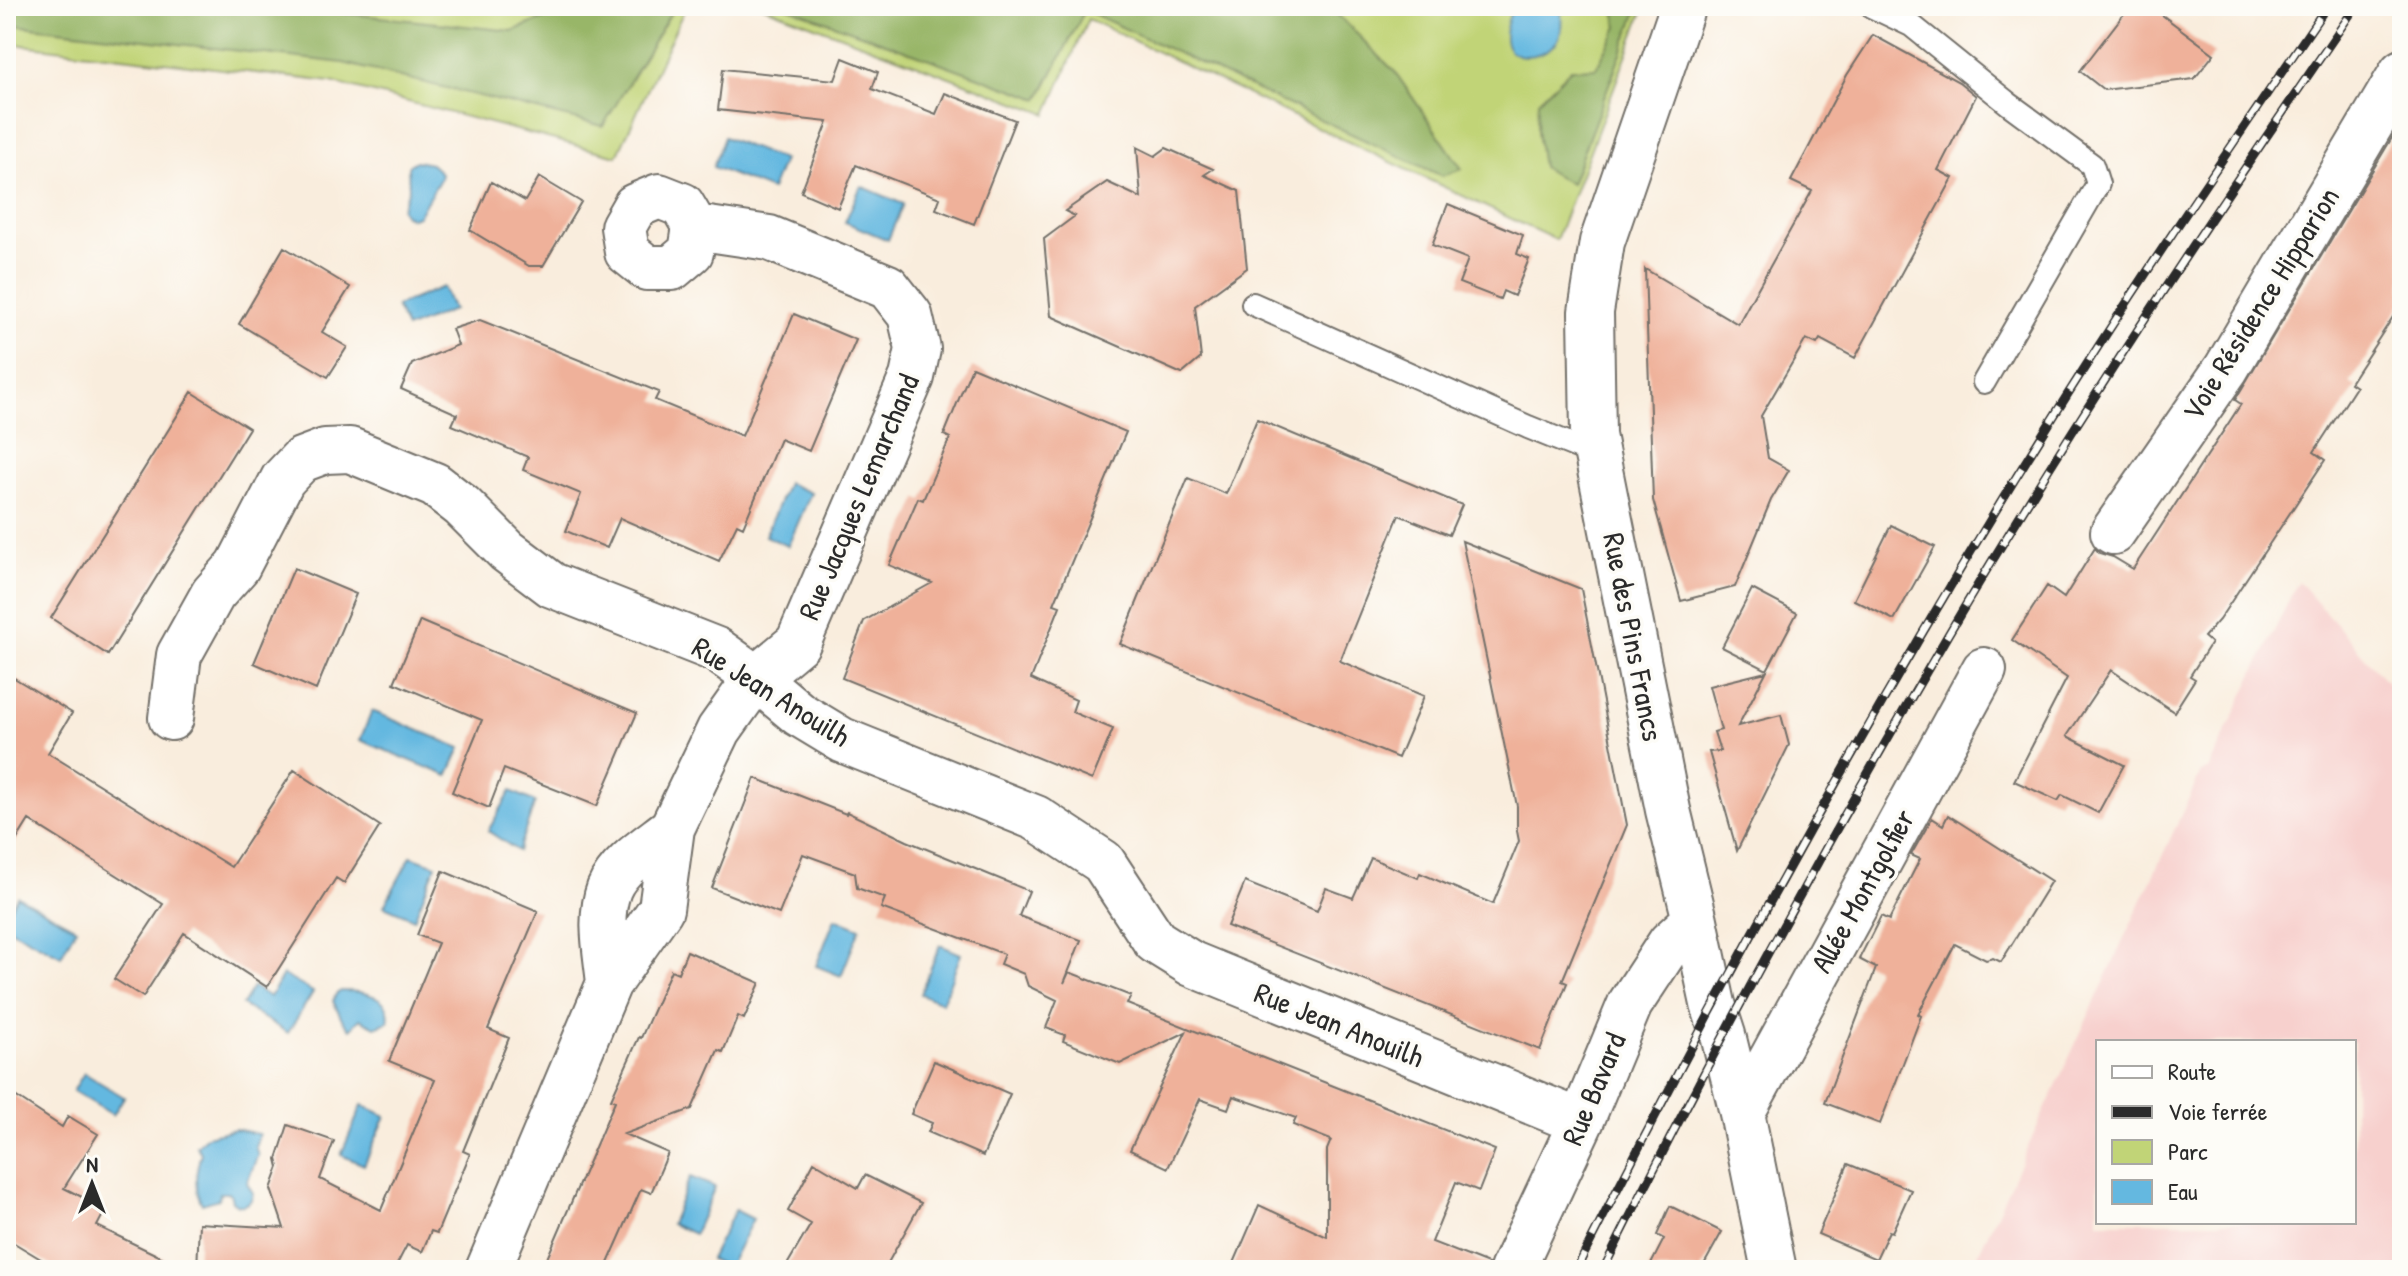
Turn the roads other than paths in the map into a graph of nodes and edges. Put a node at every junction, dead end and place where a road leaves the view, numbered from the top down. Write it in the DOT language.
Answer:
graph roads {
  1 [pos="1683,6"];
  2 [pos="1871,6"];
  3 [pos="2402,72"];
  4 [pos="695,227"];
  5 [pos="1253,304"];
  6 [pos="1984,382"];
  7 [pos="1597,455"];
  8 [pos="2113,532"];
  9 [pos="1984,670"];
  10 [pos="756,678"];
  11 [pos="171,718"];
  12 [pos="1695,920"];
  13 [pos="1742,1113"];
  14 [pos="1581,1122"];
  15 [pos="488,1270"];
  16 [pos="1512,1270"];
  17 [pos="1774,1270"];
  1 -- 7 [label="street, Rue des Pins Francs"];
  2 -- 6 [label="lane"];
  3 -- 8 [label="street, Voie Résidence Hipparion"];
  4 -- 10 [label="street, Rue Jacques Lemarchand"];
  5 -- 7 [label="lane"];
  7 -- 12 [label="street, Rue des Pins Francs"];
  9 -- 13 [label="street, Allée Montgolfier"];
  10 -- 11 [label="street, Rue Jean Anouilh"];
  10 -- 14 [label="street, Rue Jean Anouilh"];
  10 -- 15 [label="street, Rue Jacques Lemarchand"];
  12 -- 13 [label="street, Rue des Pins Francs"];
  12 -- 14 [label="street, Rue Bavard"];
  13 -- 17 [label="street, Rue des Pins Francs"];
  14 -- 16 [label="street, Rue Bavard"];
}
